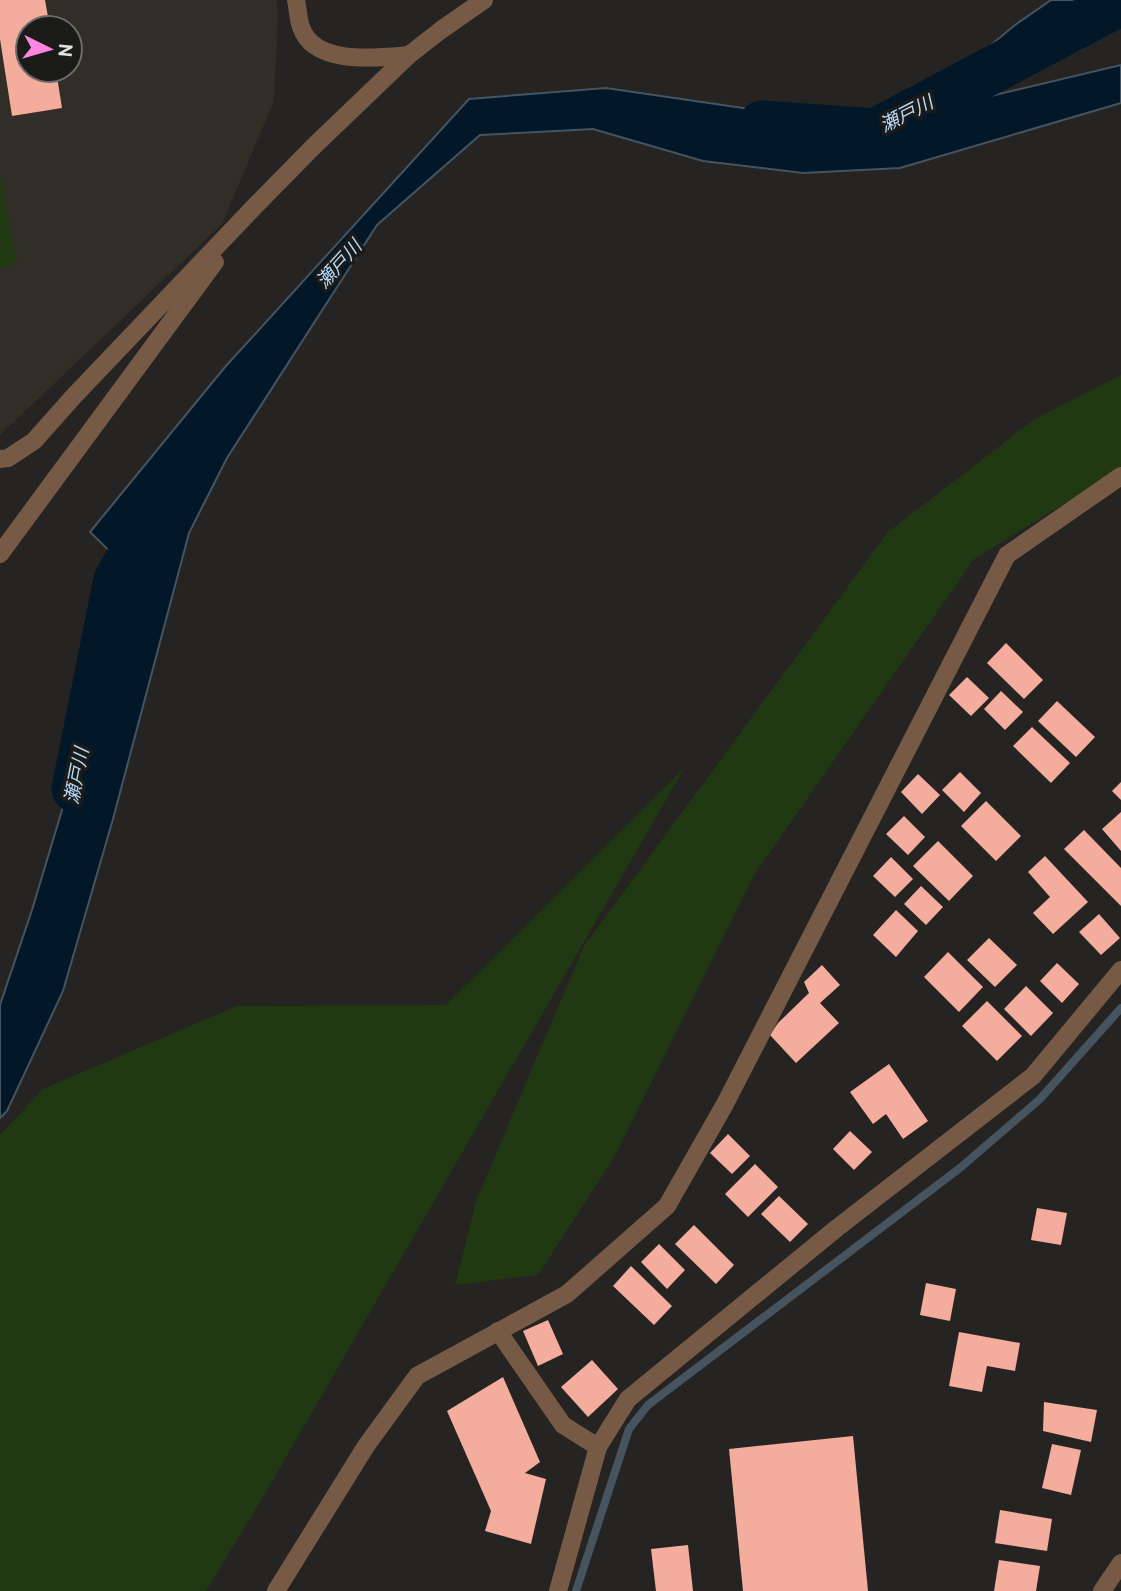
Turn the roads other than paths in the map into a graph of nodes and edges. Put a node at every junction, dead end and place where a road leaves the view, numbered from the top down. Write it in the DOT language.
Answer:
graph roads {
  1 [pos="296,0"];
  2 [pos="484,0"];
  3 [pos="409,55"];
  4 [pos="256,205"];
  5 [pos="0,459"];
  6 [pos="1121,476"];
  7 [pos="0,554"];
  8 [pos="1121,971"];
  9 [pos="498,1331"];
  10 [pos="598,1447"];
  11 [pos="1121,1563"];
  12 [pos="276,1591"];
  13 [pos="558,1591"];
  14 [pos="1102,1591"];
  1 -- 3 [label="street"];
  2 -- 3 [label="street"];
  3 -- 4 [label="street"];
  4 -- 5 [label="street"];
  4 -- 7 [label="street"];
  6 -- 9 [label="street"];
  8 -- 10 [label="street"];
  9 -- 10 [label="street"];
  9 -- 12 [label="street"];
  10 -- 13 [label="street"];
  11 -- 14 [label="street"];
}
